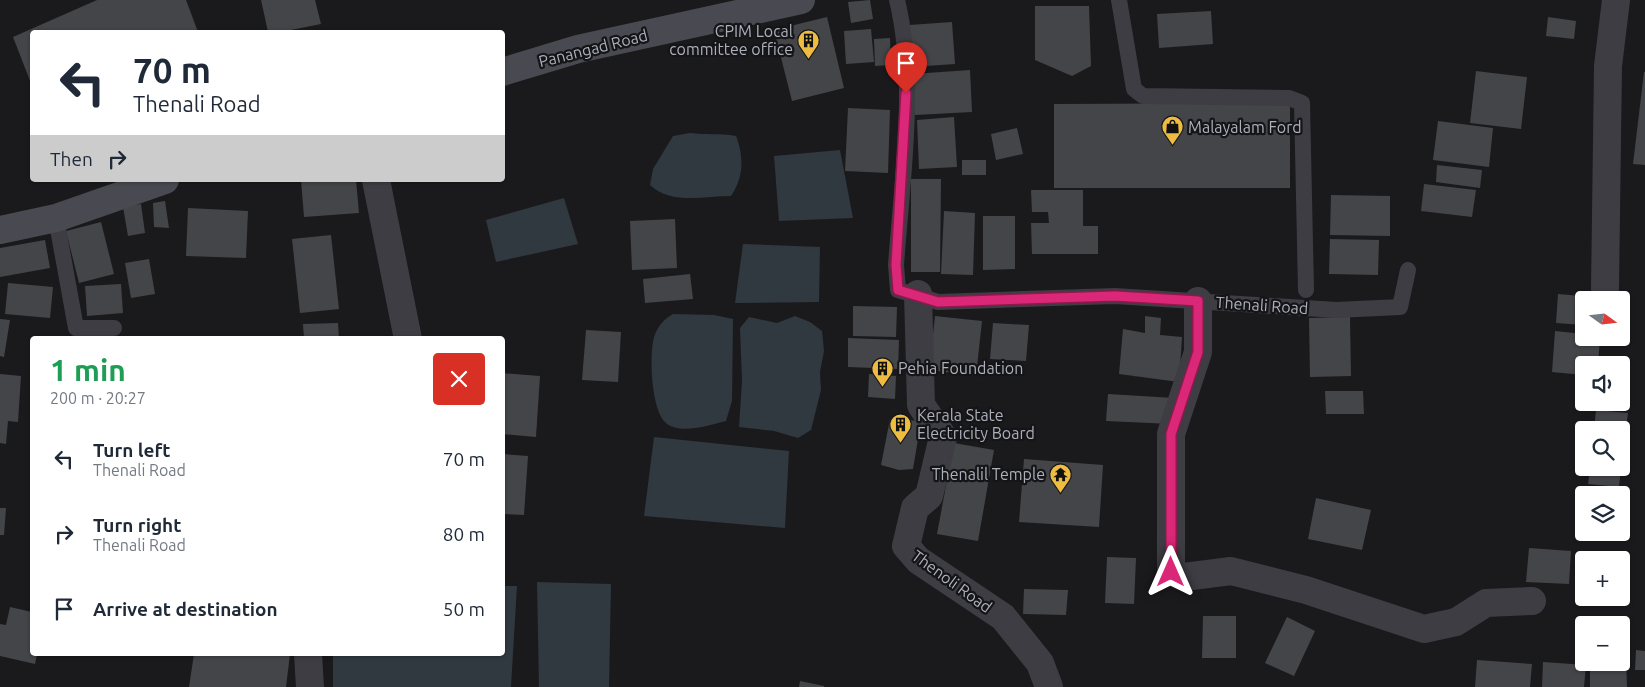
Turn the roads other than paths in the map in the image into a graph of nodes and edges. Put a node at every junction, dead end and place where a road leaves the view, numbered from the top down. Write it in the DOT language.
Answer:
graph roads {
  1 [pos="801,0"];
  2 [pos="897,0"];
  3 [pos="1119,0"];
  4 [pos="1616,0"];
  5 [pos="505,71"];
  6 [pos="159,182"];
  7 [pos="376,182"];
  8 [pos="56,218"];
  9 [pos="0,230"];
  10 [pos="1408,270"];
  11 [pos="1605,289"];
  12 [pos="1306,290"];
  13 [pos="918,294"];
  14 [pos="1198,301"];
  15 [pos="114,328"];
  16 [pos="73,333"];
  17 [pos="407,336"];
  18 [pos="1532,601"];
  19 [pos="308,656"];
  20 [pos="310,687"];
  21 [pos="1049,687"];
  1 -- 5 [label="main road, Panangad Road"];
  2 -- 13 [label="lane, Thenali Road"];
  3 -- 12 [label="lane"];
  4 -- 11 [label="street"];
  6 -- 8 [label="main road"];
  7 -- 17 [label="street"];
  8 -- 9 [label="main road"];
  8 -- 16 [label="lane"];
  10 -- 14 [label="lane, Thenali Road"];
  13 -- 14 [label="lane, Thenali Road"];
  13 -- 21 [label="street, Thenoli Road"];
  14 -- 18 [label="street"];
  15 -- 16 [label="lane"];
  19 -- 20 [label="street"];
}
